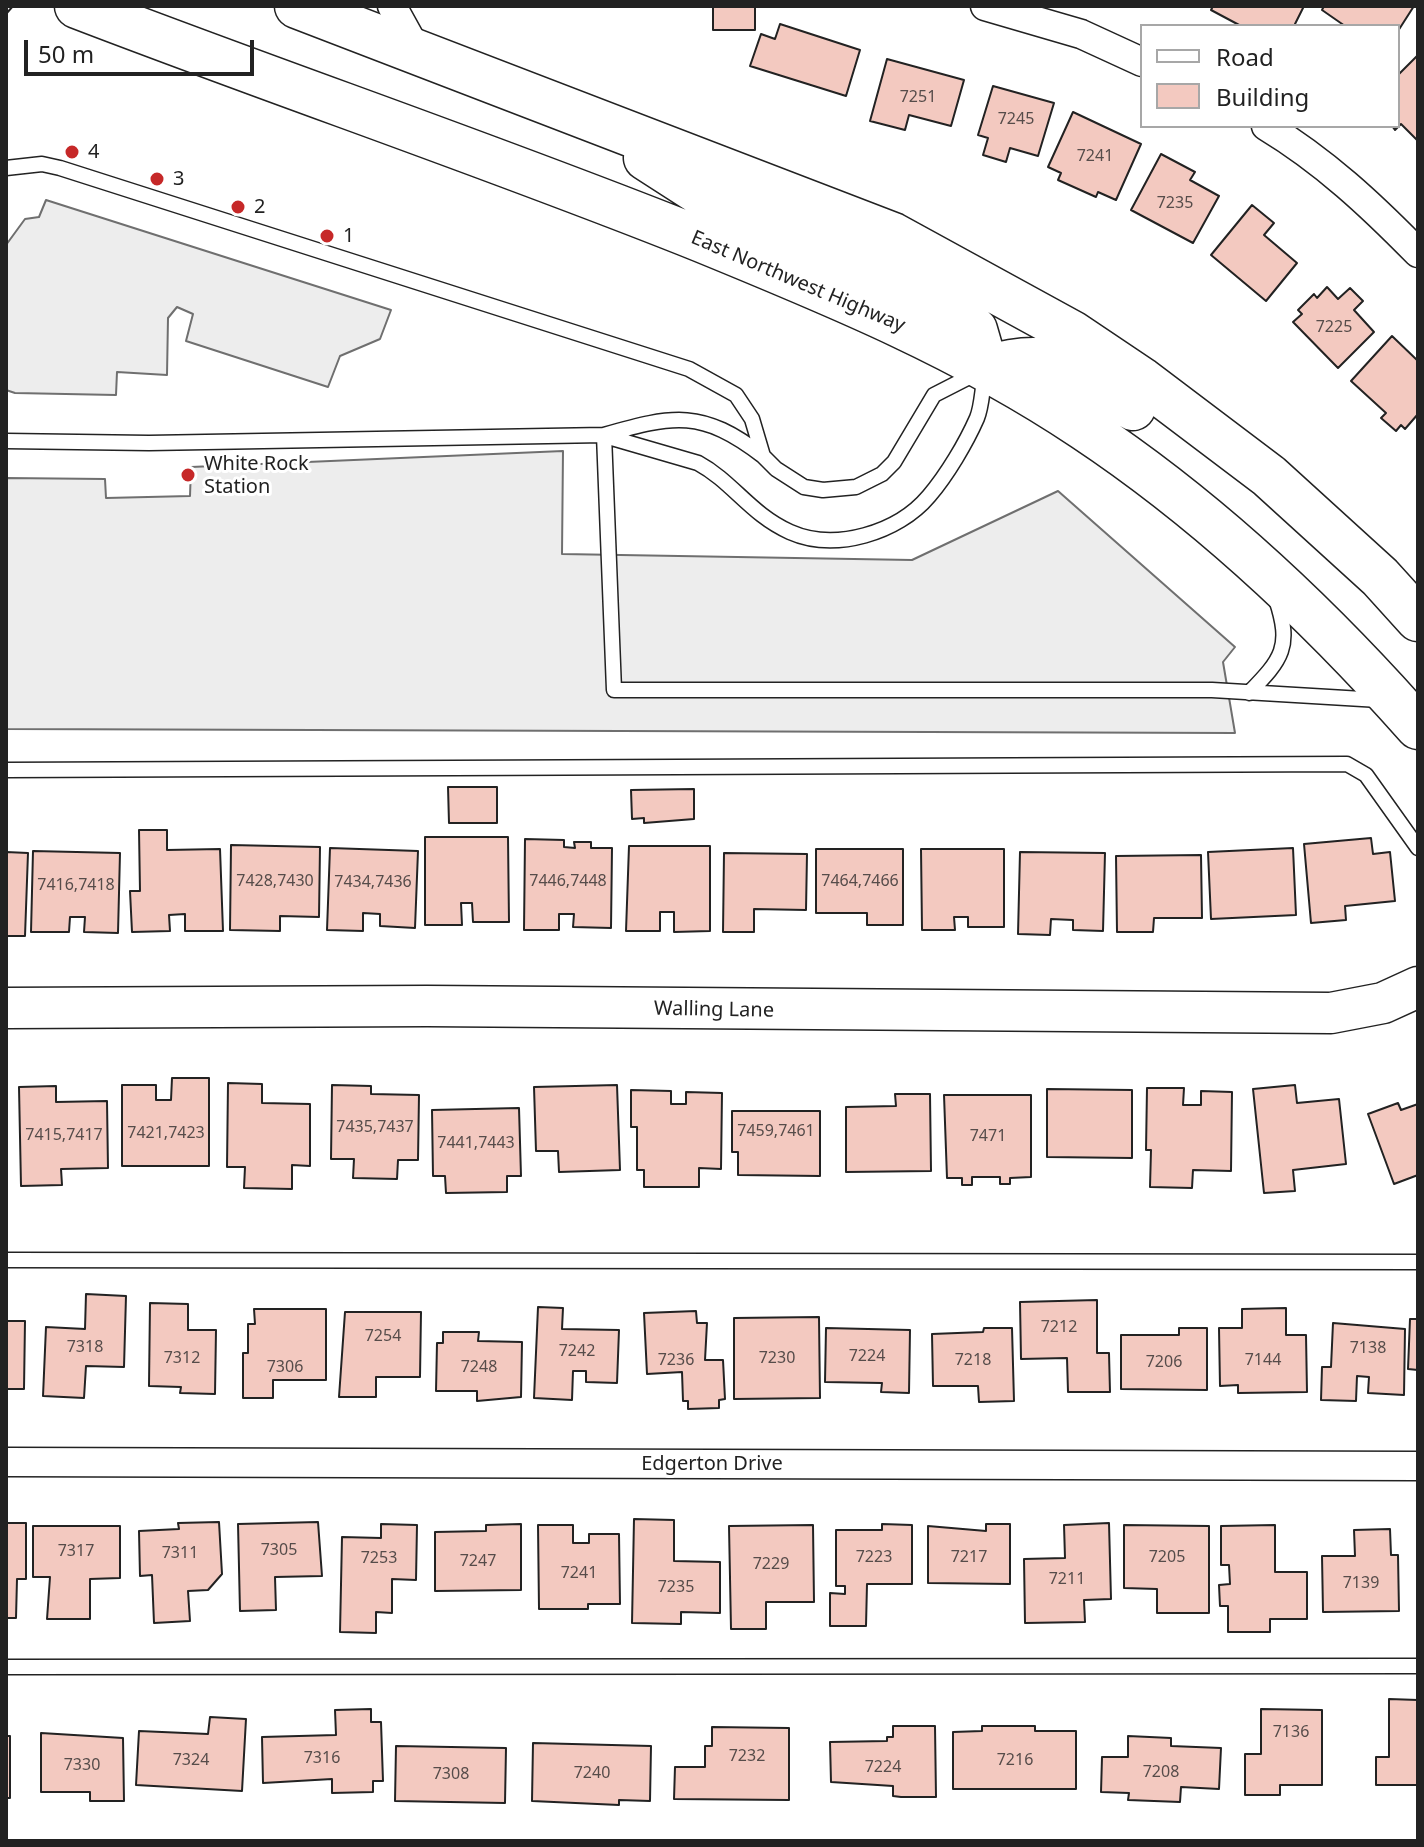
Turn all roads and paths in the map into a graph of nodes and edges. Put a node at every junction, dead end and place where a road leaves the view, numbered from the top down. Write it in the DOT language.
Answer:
graph roads {
  1 [pos="77,6"];
  2 [pos="297,6"];
  3 [pos="392,6"];
  4 [pos="985,6"];
  5 [pos="1019,10"];
  6 [pos="418,53"];
  7 [pos="1140,61"];
  8 [pos="583,116"];
  9 [pos="1269,128"];
  10 [pos="6,168"];
  11 [pos="1418,253"];
  12 [pos="986,368"];
  13 [pos="604,435"];
  14 [pos="6,441"];
  15 [pos="763,456"];
  16 [pos="1269,476"];
  17 [pos="1268,573"];
  18 [pos="1418,619"];
  19 [pos="1249,693"];
  20 [pos="1407,715"];
  21 [pos="6,770"];
  22 [pos="1418,848"];
  23 [pos="1418,987"];
  24 [pos="6,1008"];
  25 [pos="6,1260"];
  26 [pos="1418,1262"];
  27 [pos="6,1462"];
  28 [pos="1418,1466"];
  29 [pos="1418,1666"];
  30 [pos="6,1667"];
  1 -- 12 [label="main road, East Northwest Highway"];
  2 -- 6 [label="main road"];
  3 -- 6 [label="street"];
  4 -- 5 [label="street"];
  5 -- 7 [label="street"];
  6 -- 8 [label="main road"];
  8 -- 12 [label="main road"];
  8 -- 16 [label="main road"];
  9 -- 11 [label="street"];
  10 -- 15 [label="lane"];
  12 -- 13 [label="lane"];
  12 -- 15 [label="lane"];
  12 -- 16 [label="main road"];
  12 -- 17 [label="main road, East Northwest Highway"];
  13 -- 14 [label="lane"];
  13 -- 15 [label="lane"];
  13 -- 19 [label="lane"];
  16 -- 18 [label="main road"];
  17 -- 19 [label="lane"];
  17 -- 20 [label="main road, East Northwest Highway"];
  19 -- 20 [label="lane"];
  21 -- 22 [label="lane"];
  23 -- 24 [label="street, Walling Lane"];
  25 -- 26 [label="lane"];
  27 -- 28 [label="street, Edgerton Drive"];
  29 -- 30 [label="lane"];
}
